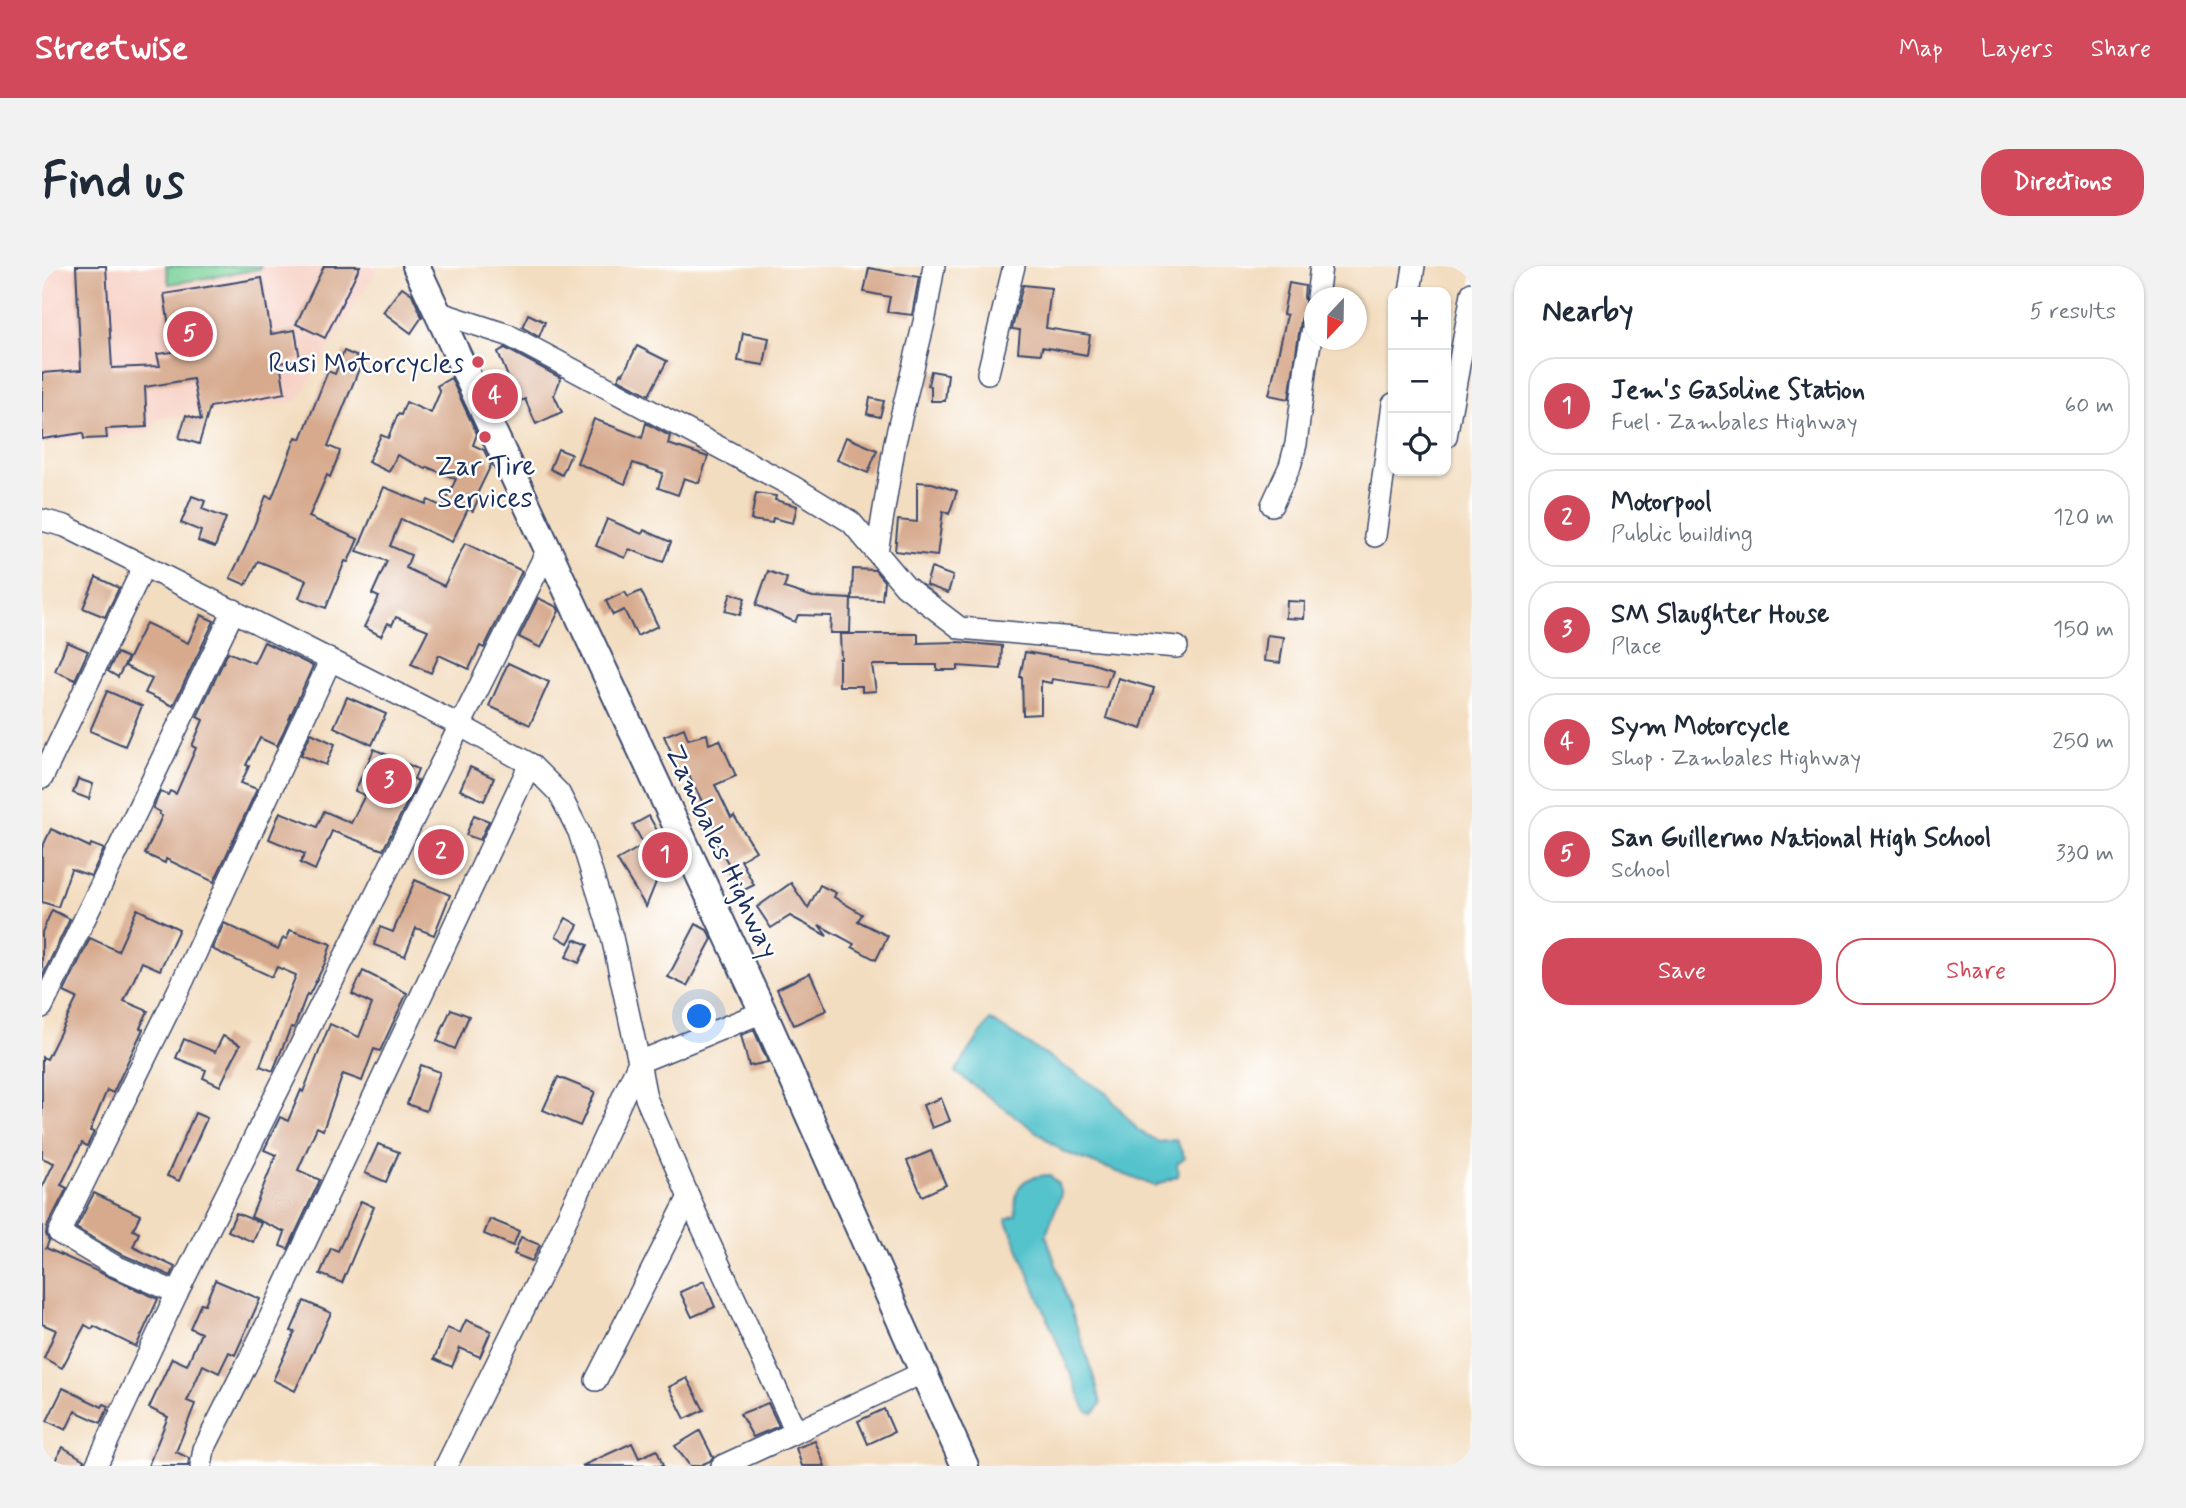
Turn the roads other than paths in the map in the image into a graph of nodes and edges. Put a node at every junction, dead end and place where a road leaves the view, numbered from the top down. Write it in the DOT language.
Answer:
graph roads {
  1 [pos="416,266"];
  2 [pos="934,266"];
  3 [pos="1014,266"];
  4 [pos="1321,266"];
  5 [pos="1414,266"];
  6 [pos="1318,287"];
  7 [pos="1411,287"];
  8 [pos="1472,293"];
  9 [pos="437,312"];
  10 [pos="1310,350"];
  11 [pos="988,373"];
  12 [pos="1450,413"];
  13 [pos="1388,462"];
  14 [pos="1272,505"];
  15 [pos="42,520"];
  16 [pos="1375,536"];
  17 [pos="548,550"];
  18 [pos="877,552"];
  19 [pos="144,566"];
  20 [pos="234,610"];
  21 [pos="1177,647"];
  22 [pos="330,661"];
  23 [pos="461,726"];
  24 [pos="530,764"];
  25 [pos="42,778"];
  26 [pos="42,1007"];
  27 [pos="764,1012"];
  28 [pos="639,1062"];
  29 [pos="689,1197"];
  30 [pos="177,1293"];
  31 [pos="922,1373"];
  32 [pos="596,1380"];
  33 [pos="796,1432"];
  34 [pos="96,1466"];
  35 [pos="201,1466"];
  36 [pos="446,1466"];
  37 [pos="722,1466"];
  38 [pos="965,1466"];
  1 -- 9 [label="main road, Zambales Highway"];
  2 -- 18 [label="street"];
  3 -- 11 [label="street"];
  4 -- 6 [label="street"];
  5 -- 7 [label="street"];
  8 -- 12 [label="street"];
  9 -- 17 [label="main road, Zambales Highway"];
  9 -- 18 [label="street"];
  10 -- 14 [label="street"];
  13 -- 16 [label="street"];
  15 -- 19 [label="street"];
  17 -- 23 [label="street"];
  17 -- 27 [label="main road, Zambales Highway"];
  18 -- 21 [label="street"];
  19 -- 20 [label="street"];
  19 -- 25 [label="street"];
  20 -- 22 [label="street"];
  20 -- 26 [label="street"];
  22 -- 23 [label="street"];
  22 -- 30 [label="street"];
  23 -- 24 [label="street"];
  23 -- 30 [label="street"];
  24 -- 28 [label="street"];
  24 -- 35 [label="street"];
  27 -- 28 [label="street"];
  27 -- 31 [label="main road, Zambales Highway"];
  28 -- 29 [label="street"];
  28 -- 36 [label="street"];
  29 -- 32 [label="street"];
  29 -- 33 [label="street"];
  30 -- 34 [label="street"];
  31 -- 33 [label="street"];
  31 -- 38 [label="main road, Zambales Highway"];
  33 -- 37 [label="street"];
}
